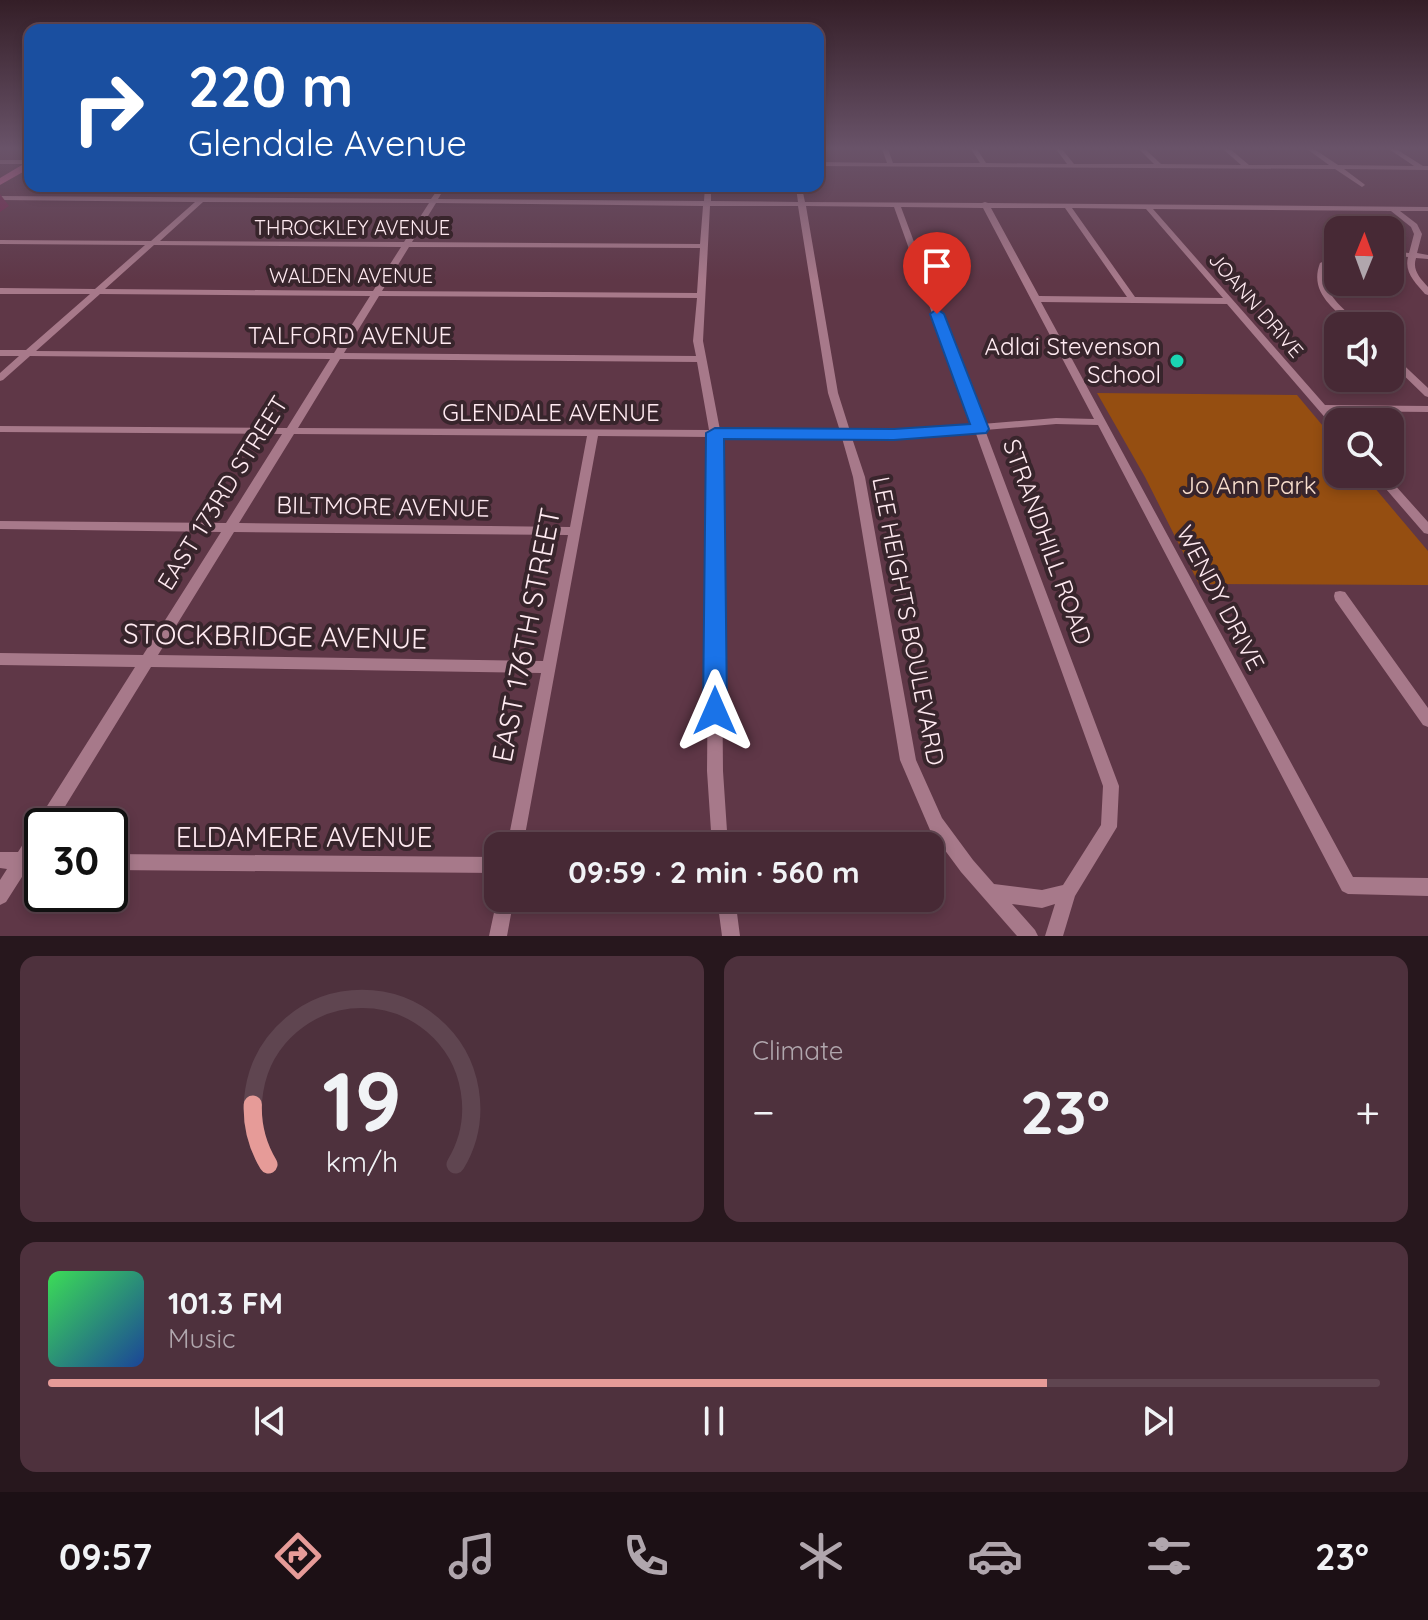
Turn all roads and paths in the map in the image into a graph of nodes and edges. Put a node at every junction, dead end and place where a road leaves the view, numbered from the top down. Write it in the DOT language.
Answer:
graph roads {
  1 [pos="439,193"];
  2 [pos="708,193"];
  3 [pos="800,193"];
  4 [pos="0,198"];
  5 [pos="202,199"];
  6 [pos="434,201"];
  7 [pos="708,202"];
  8 [pos="802,203"];
  9 [pos="896,204"];
  10 [pos="985,204"];
  11 [pos="1067,206"];
  12 [pos="1147,206"];
  13 [pos="1392,208"];
  14 [pos="1428,209"];
  15 [pos="0,242"];
  16 [pos="152,243"];
  17 [pos="407,244"];
  18 [pos="704,246"];
  19 [pos="1404,254"];
  20 [pos="1414,254"];
  21 [pos="1428,257"];
  22 [pos="1324,264"];
  23 [pos="0,291"];
  24 [pos="1324,291"];
  25 [pos="96,292"];
  26 [pos="1428,292"];
  27 [pos="375,295"];
  28 [pos="701,296"];
  29 [pos="1327,296"];
  30 [pos="1037,299"];
  31 [pos="1133,300"];
  32 [pos="1229,301"];
  33 [pos="1342,312"];
  34 [pos="0,353"];
  35 [pos="27,354"];
  36 [pos="338,355"];
  37 [pos="699,359"];
  38 [pos="1404,371"];
  39 [pos="0,378"];
  40 [pos="1428,394"];
  41 [pos="1322,408"];
  42 [pos="1428,409"];
  43 [pos="1324,410"];
  44 [pos="1101,422"];
  45 [pos="0,429"];
  46 [pos="980,429"];
  47 [pos="290,431"];
  48 [pos="715,433"];
  49 [pos="593,434"];
  50 [pos="844,435"];
  51 [pos="1391,488"];
  52 [pos="0,525"];
  53 [pos="229,527"];
  54 [pos="1428,530"];
  55 [pos="574,531"];
  56 [pos="1340,596"];
  57 [pos="0,659"];
  58 [pos="147,660"];
  59 [pos="549,667"];
  60 [pos="1428,720"];
  61 [pos="55,808"];
  62 [pos="518,832"];
  63 [pos="719,832"];
  64 [pos="24,858"];
  65 [pos="0,860"];
  66 [pos="22,861"];
  67 [pos="128,862"];
  68 [pos="484,865"];
  69 [pos="1428,887"];
  70 [pos="991,892"];
  71 [pos="1068,892"];
  72 [pos="0,896"];
  73 [pos="502,912"];
  74 [pos="728,912"];
  75 [pos="498,936"];
  76 [pos="731,936"];
  77 [pos="1029,936"];
  78 [pos="1054,936"];
  1 -- 6 [label="street, EAST 173RD STREET"];
  2 -- 7 [label="street"];
  3 -- 8 [label="street, LEE HEIGHTS BOULEVARD"];
  4 -- 5 [label="street"];
  5 -- 6 [label="street"];
  5 -- 16 [label="street"];
  6 -- 7 [label="street"];
  6 -- 17 [label="street, EAST 173RD STREET"];
  7 -- 8 [label="street"];
  7 -- 18 [label="street"];
  8 -- 9 [label="street"];
  8 -- 50 [label="street, LEE HEIGHTS BOULEVARD"];
  9 -- 10 [label="street"];
  9 -- 46 [label="street, STRANDHILL ROAD"];
  10 -- 11 [label="street"];
  10 -- 30 [label="street, WENDY DRIVE"];
  11 -- 12 [label="street"];
  11 -- 31 [label="street"];
  12 -- 13 [label="street"];
  12 -- 32 [label="street, JOANN DRIVE"];
  13 -- 14 [label="street"];
  13 -- 20 [label="street"];
  15 -- 16 [label="street, THROCKLEY AVENUE"];
  16 -- 17 [label="street, THROCKLEY AVENUE"];
  16 -- 25 [label="street"];
  17 -- 18 [label="street, THROCKLEY AVENUE"];
  17 -- 27 [label="street, EAST 173RD STREET"];
  18 -- 28 [label="street"];
  19 -- 20 [label="street"];
  20 -- 21 [label="street"];
  20 -- 26 [label="street"];
  22 -- 24 [label="street"];
  23 -- 25 [label="street, WALDEN AVENUE"];
  25 -- 27 [label="street, WALDEN AVENUE"];
  25 -- 35 [label="street"];
  27 -- 28 [label="street, WALDEN AVENUE"];
  27 -- 36 [label="street, EAST 173RD STREET"];
  28 -- 37 [label="street"];
  29 -- 33 [label="street"];
  30 -- 31 [label="street"];
  30 -- 44 [label="street, WENDY DRIVE"];
  31 -- 32 [label="street"];
  32 -- 41 [label="street, JOANN DRIVE"];
  34 -- 35 [label="street, TALFORD AVENUE"];
  35 -- 36 [label="street, TALFORD AVENUE"];
  35 -- 39 [label="street"];
  36 -- 37 [label="street, TALFORD AVENUE"];
  36 -- 47 [label="street, EAST 173RD STREET"];
  37 -- 48 [label="street"];
  38 -- 40 [label="street"];
  41 -- 42 [label="street"];
  41 -- 43 [label="street, JOANN DRIVE"];
  44 -- 46 [label="street, GLENDALE AVENUE"];
  44 -- 69 [label="street, WENDY DRIVE"];
  45 -- 47 [label="street, GLENDALE AVENUE"];
  46 -- 50 [label="street, GLENDALE AVENUE"];
  46 -- 71 [label="street, STRANDHILL ROAD"];
  47 -- 49 [label="street, GLENDALE AVENUE"];
  47 -- 53 [label="street, EAST 173RD STREET"];
  48 -- 49 [label="street, GLENDALE AVENUE"];
  48 -- 50 [label="street, GLENDALE AVENUE"];
  48 -- 63 [label="street"];
  49 -- 55 [label="street, EAST 176TH STREET"];
  50 -- 70 [label="street, LEE HEIGHTS BOULEVARD"];
  51 -- 54 [label="street"];
  52 -- 53 [label="street, BILTMORE AVENUE"];
  53 -- 55 [label="street, BILTMORE AVENUE"];
  53 -- 58 [label="street, EAST 173RD STREET"];
  55 -- 59 [label="street, EAST 176TH STREET"];
  56 -- 60 [label="street"];
  57 -- 58 [label="street, STOCKBRIDGE AVENUE"];
  58 -- 59 [label="street, STOCKBRIDGE AVENUE"];
  58 -- 61 [label="street, EAST 173RD STREET"];
  59 -- 62 [label="street, EAST 176TH STREET"];
  64 -- 66 [label="street, EAST 173RD STREET"];
  65 -- 66 [label="street"];
  66 -- 72 [label="street, EAST 173RD STREET"];
  67 -- 68 [label="street, ELDAMERE AVENUE"];
  70 -- 71 [label="street"];
  70 -- 77 [label="street, LEE HEIGHTS BOULEVARD"];
  71 -- 78 [label="street, STRANDHILL ROAD"];
  73 -- 75 [label="street"];
  74 -- 76 [label="street"];
}
